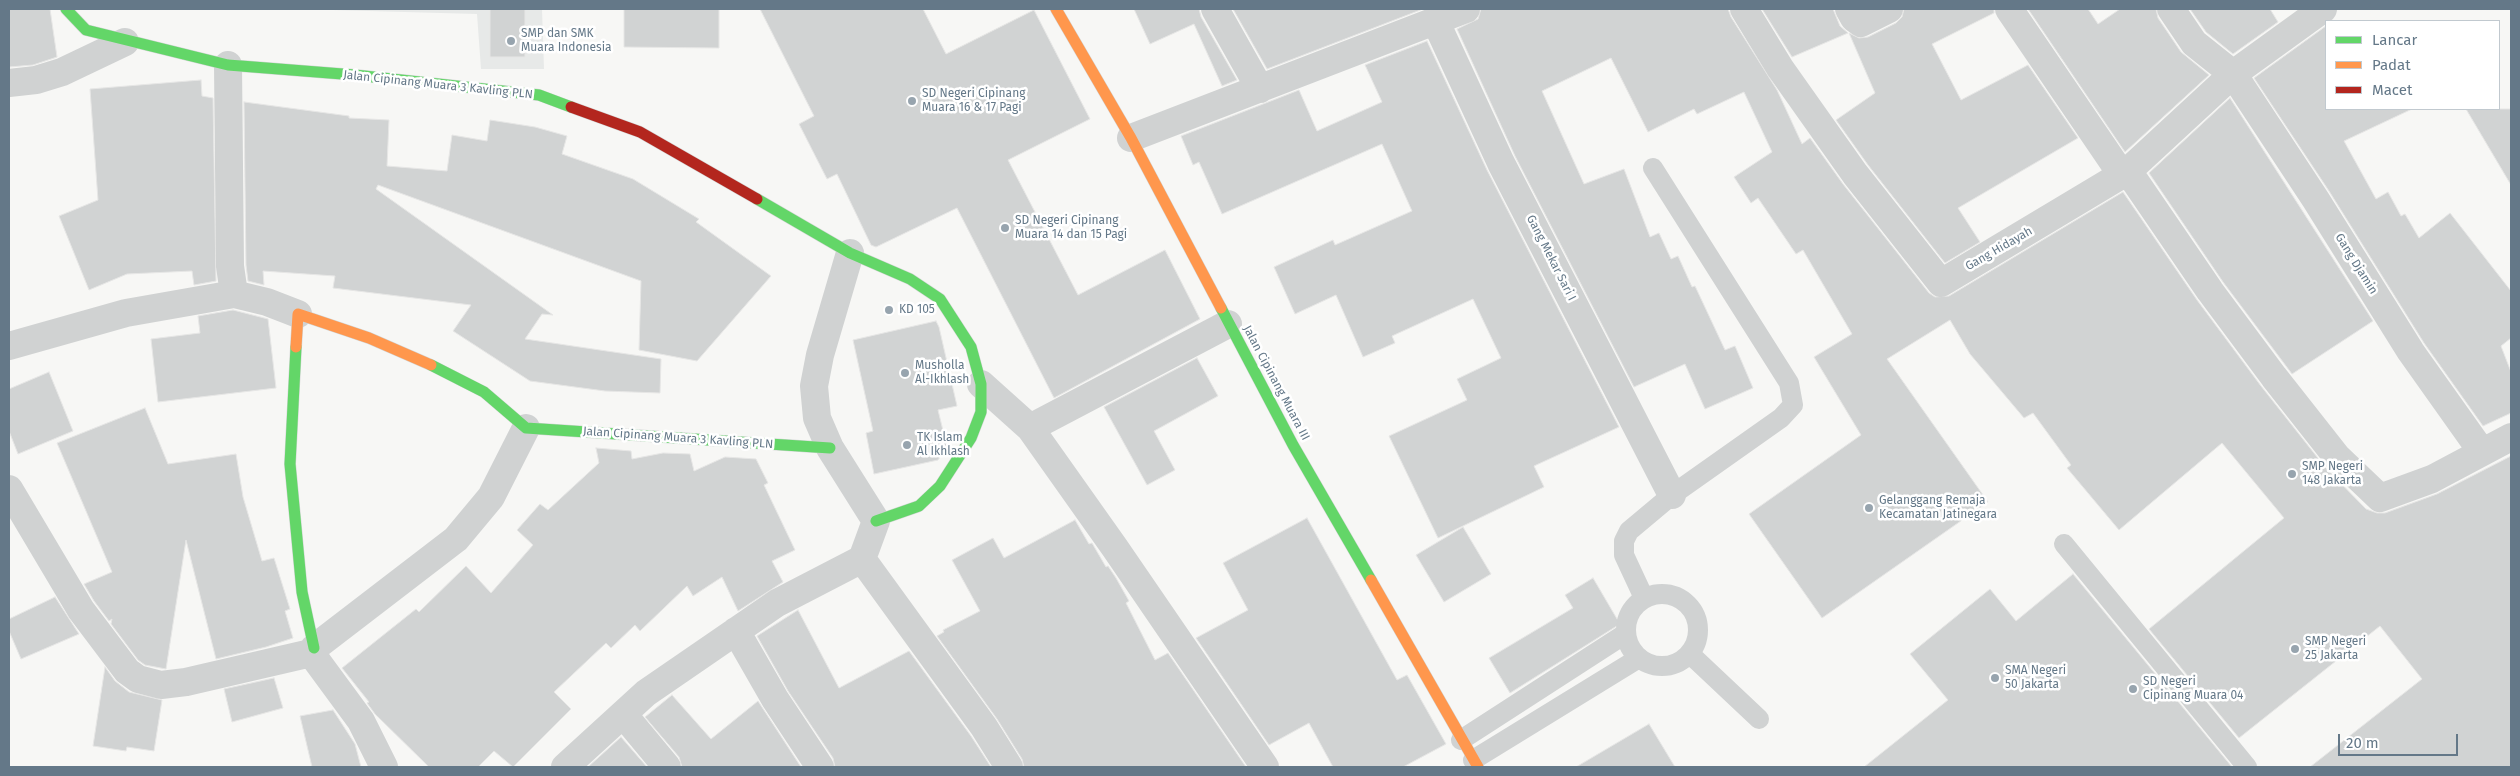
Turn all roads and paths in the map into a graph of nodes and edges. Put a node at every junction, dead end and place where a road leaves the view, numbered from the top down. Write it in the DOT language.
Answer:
graph roads {
  1 [pos="66,9"];
  2 [pos="1056,9"];
  3 [pos="1215,9"];
  4 [pos="1466,9"];
  5 [pos="1744,9"];
  6 [pos="1850,9"];
  7 [pos="1889,9"];
  8 [pos="2009,9"];
  9 [pos="2171,9"];
  10 [pos="2323,9"];
  11 [pos="1418,19"];
  12 [pos="125,42"];
  13 [pos="228,65"];
  14 [pos="2233,74"];
  15 [pos="9,83"];
  16 [pos="1260,89"];
  17 [pos="1131,138"];
  18 [pos="1653,168"];
  19 [pos="2125,173"];
  20 [pos="850,253"];
  21 [pos="234,294"];
  22 [pos="298,314"];
  23 [pos="1228,324"];
  24 [pos="9,346"];
  25 [pos="981,384"];
  26 [pos="526,428"];
  27 [pos="1030,428"];
  28 [pos="2511,437"];
  29 [pos="830,448"];
  30 [pos="2482,452"];
  31 [pos="9,489"];
  32 [pos="1672,495"];
  33 [pos="876,520"];
  34 [pos="2064,544"];
  35 [pos="862,560"];
  36 [pos="1644,598"];
  37 [pos="736,632"];
  38 [pos="1625,634"];
  39 [pos="312,650"];
  40 [pos="1690,654"];
  41 [pos="1639,658"];
  42 [pos="623,714"];
  43 [pos="1759,719"];
  44 [pos="1461,740"];
  45 [pos="1476,764"];
  46 [pos="384,767"];
  47 [pos="565,767"];
  48 [pos="667,767"];
  49 [pos="820,767"];
  50 [pos="1009,767"];
  51 [pos="1265,767"];
  52 [pos="2247,767"];
  1 -- 12 [label="street, Jalan Cipinang Muara 3 Kavling PLN"];
  2 -- 17 [label="street, Jalan Cipinang Muara III"];
  3 -- 16 [label="street"];
  4 -- 11 [label="street"];
  5 -- 19 [label="street, Gang Hidayah"];
  6 -- 7 [label="street"];
  8 -- 19 [label="street"];
  9 -- 14 [label="street, Gang Djamin"];
  10 -- 14 [label="street, Gang Hidayah"];
  11 -- 16 [label="street"];
  11 -- 32 [label="street, Gang Mekar Sari I"];
  12 -- 13 [label="street, Jalan Cipinang Muara 3 Kavling PLN"];
  12 -- 15 [label="street"];
  13 -- 20 [label="street, Jalan Cipinang Muara 3 Kavling PLN"];
  13 -- 21 [label="street"];
  14 -- 19 [label="street, Gang Hidayah"];
  14 -- 30 [label="street, Gang Djamin"];
  16 -- 17 [label="street"];
  17 -- 23 [label="street, Jalan Cipinang Muara III"];
  18 -- 32 [label="lane"];
  19 -- 30 [label="street"];
  20 -- 25 [label="street, Jalan Cipinang Muara 3 Kavling PLN"];
  20 -- 29 [label="street"];
  21 -- 22 [label="street"];
  21 -- 24 [label="street"];
  22 -- 26 [label="street"];
  22 -- 39 [label="street"];
  23 -- 27 [label="street"];
  23 -- 44 [label="street, Jalan Cipinang Muara III"];
  25 -- 27 [label="street"];
  25 -- 33 [label="street, Jalan Cipinang Muara 3 Kavling PLN"];
  26 -- 29 [label="street, Jalan Cipinang Muara 3 Kavling PLN"];
  26 -- 39 [label="street"];
  27 -- 51 [label="street"];
  28 -- 30 [label="street"];
  29 -- 33 [label="street"];
  31 -- 39 [label="street"];
  32 -- 36 [label="lane"];
  33 -- 35 [label="street"];
  34 -- 52 [label="lane"];
  35 -- 37 [label="street"];
  35 -- 50 [label="street"];
  36 -- 38 [label="lane"];
  36 -- 40 [label="lane"];
  37 -- 42 [label="street"];
  37 -- 49 [label="street"];
  38 -- 41 [label="lane"];
  38 -- 44 [label="lane"];
  39 -- 46 [label="street"];
  40 -- 41 [label="lane"];
  40 -- 43 [label="lane"];
  41 -- 45 [label="lane"];
  42 -- 47 [label="street"];
  42 -- 48 [label="street"];
  44 -- 45 [label="street, Jalan Cipinang Muara III"];
}
